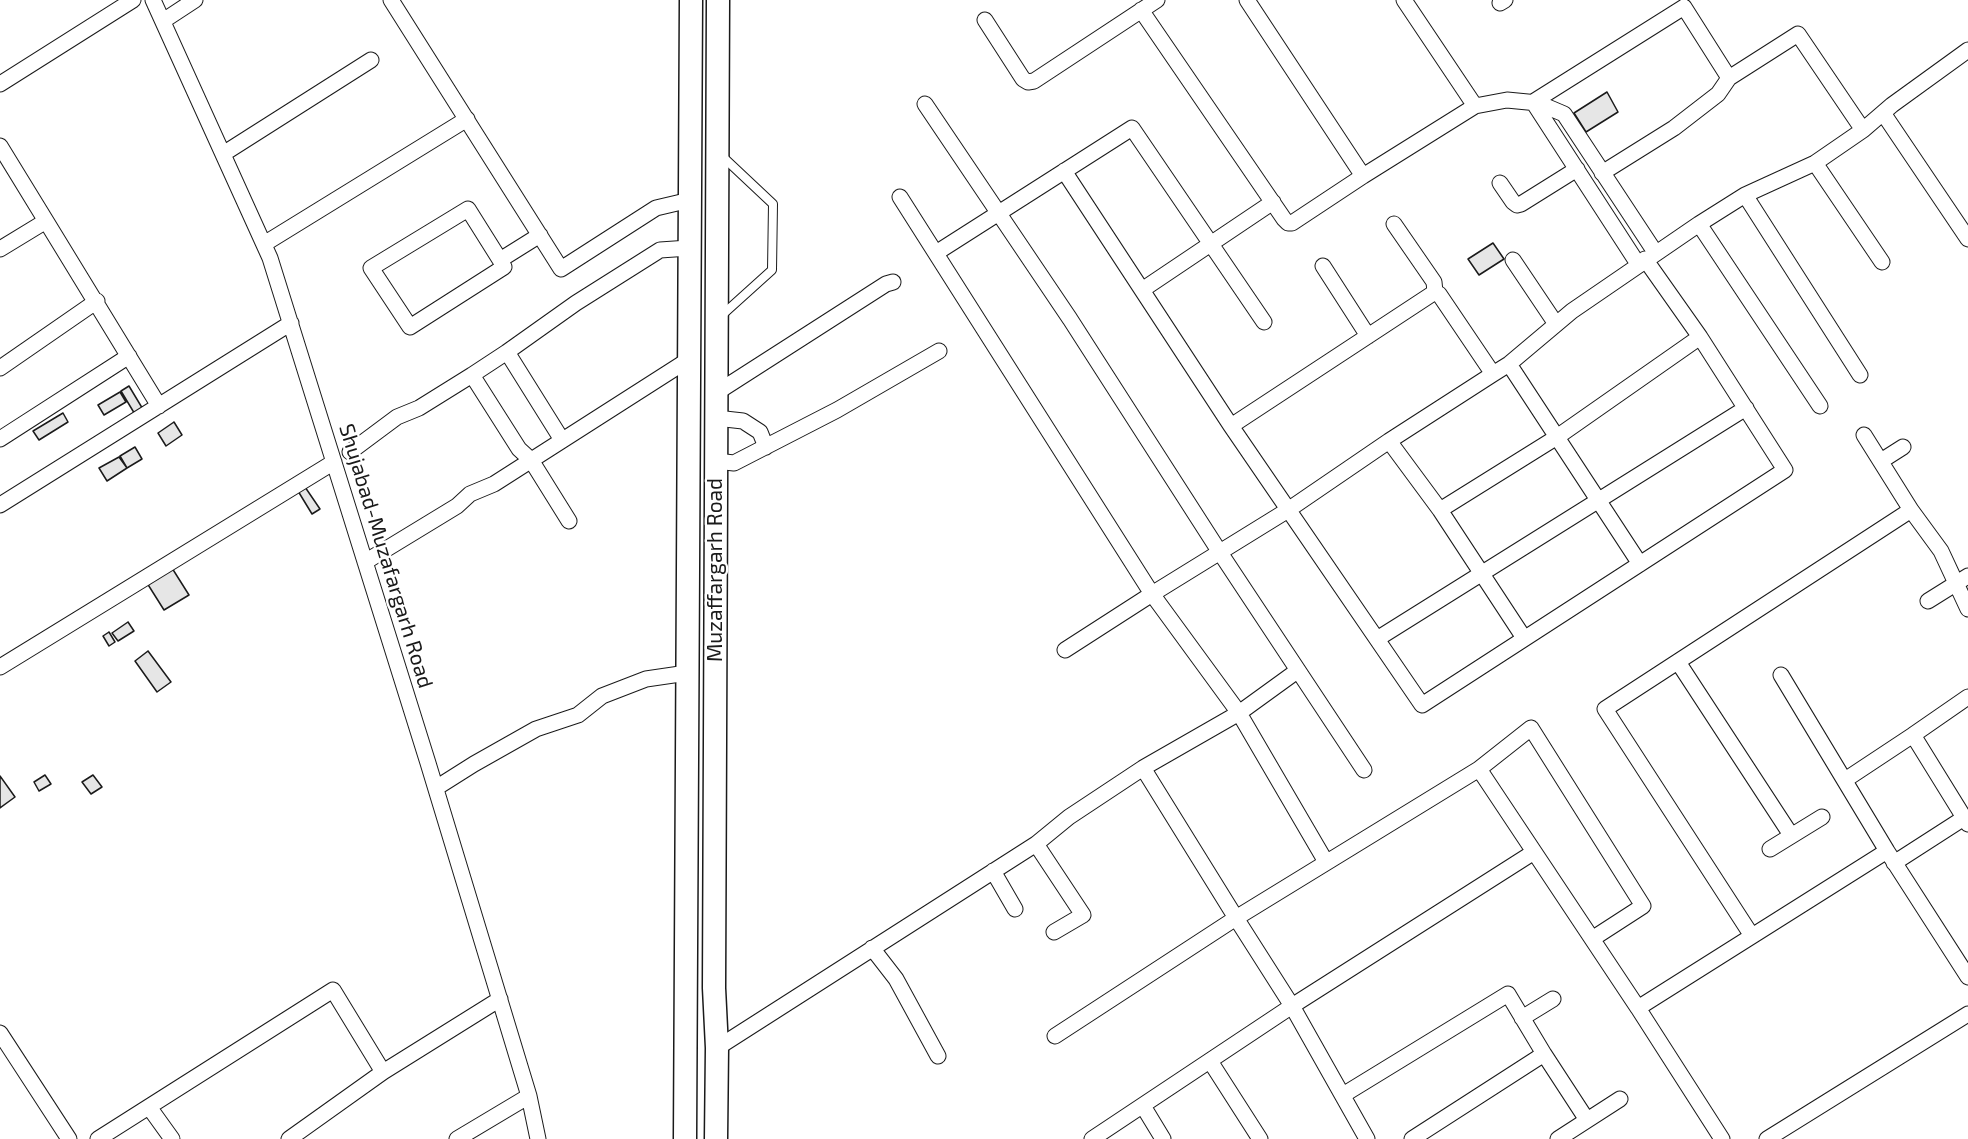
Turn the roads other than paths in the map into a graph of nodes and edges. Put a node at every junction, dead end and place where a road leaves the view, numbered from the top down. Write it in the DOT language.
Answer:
graph roads {
  1 [pos="133,0"];
  2 [pos="153,0"];
  3 [pos="195,0"];
  4 [pos="391,0"];
  5 [pos="691,0"];
  6 [pos="718,0"];
  7 [pos="1157,0"];
  8 [pos="1246,0"];
  9 [pos="1404,0"];
  10 [pos="1141,10"];
  11 [pos="985,20"];
  12 [pos="163,21"];
  13 [pos="1968,50"];
  14 [pos="371,60"];
  15 [pos="1730,78"];
  16 [pos="0,84"];
  17 [pos="1533,102"];
  18 [pos="925,104"];
  19 [pos="1475,106"];
  20 [pos="1883,113"];
  21 [pos="467,119"];
  22 [pos="1863,130"];
  23 [pos="0,146"];
  24 [pos="717,152"];
  25 [pos="223,154"];
  26 [pos="1815,163"];
  27 [pos="1577,169"];
  28 [pos="1064,171"];
  29 [pos="1602,173"];
  30 [pos="1363,176"];
  31 [pos="1500,183"];
  32 [pos="1745,195"];
  33 [pos="900,197"];
  34 [pos="690,200"];
  35 [pos="1273,202"];
  36 [pos="999,214"];
  37 [pos="46,221"];
  38 [pos="1394,224"];
  39 [pos="1699,224"];
  40 [pos="540,235"];
  41 [pos="1968,238"];
  42 [pos="1212,243"];
  43 [pos="264,244"];
  44 [pos="689,248"];
  45 [pos="0,249"];
  46 [pos="936,253"];
  47 [pos="1646,258"];
  48 [pos="500,260"];
  49 [pos="1513,260"];
  50 [pos="1882,262"];
  51 [pos="1323,266"];
  52 [pos="893,282"];
  53 [pos="1142,290"];
  54 [pos="1435,292"];
  55 [pos="97,301"];
  56 [pos="716,320"];
  57 [pos="1264,322"];
  58 [pos="291,323"];
  59 [pos="1556,324"];
  60 [pos="1368,336"];
  61 [pos="1700,337"];
  62 [pos="939,351"];
  63 [pos="507,352"];
  64 [pos="129,356"];
  65 [pos="688,360"];
  66 [pos="1509,364"];
  67 [pos="0,368"];
  68 [pos="1494,374"];
  69 [pos="472,375"];
  70 [pos="1860,375"];
  71 [pos="716,393"];
  72 [pos="159,406"];
  73 [pos="1820,406"];
  74 [pos="1746,408"];
  75 [pos="716,418"];
  76 [pos="1231,426"];
  77 [pos="1864,435"];
  78 [pos="1557,437"];
  79 [pos="0,439"];
  80 [pos="562,440"];
  81 [pos="1389,441"];
  82 [pos="766,447"];
  83 [pos="1903,447"];
  84 [pos="350,452"];
  85 [pos="531,460"];
  86 [pos="716,461"];
  87 [pos="1881,461"];
  88 [pos="334,462"];
  89 [pos="1599,500"];
  90 [pos="0,505"];
  91 [pos="1288,510"];
  92 [pos="1440,510"];
  93 [pos="1911,510"];
  94 [pos="569,521"];
  95 [pos="1219,551"];
  96 [pos="365,562"];
  97 [pos="1640,564"];
  98 [pos="1483,574"];
  99 [pos="1962,580"];
  100 [pos="1152,594"];
  101 [pos="1928,601"];
  102 [pos="1968,609"];
  103 [pos="1524,638"];
  104 [pos="1377,639"];
  105 [pos="1065,650"];
  106 [pos="1678,662"];
  107 [pos="0,668"];
  108 [pos="1297,671"];
  109 [pos="687,673"];
  110 [pos="1781,675"];
  111 [pos="1968,697"];
  112 [pos="1239,713"];
  113 [pos="1914,735"];
  114 [pos="1143,768"];
  115 [pos="1479,769"];
  116 [pos="1364,770"];
  117 [pos="1845,780"];
  118 [pos="436,788"];
  119 [pos="1822,817"];
  120 [pos="1966,821"];
  121 [pos="1791,835"];
  122 [pos="1036,844"];
  123 [pos="1770,849"];
  124 [pos="1534,852"];
  125 [pos="1890,857"];
  126 [pos="1326,862"];
  127 [pos="993,871"];
  128 [pos="1015,909"];
  129 [pos="1236,918"];
  130 [pos="1054,932"];
  131 [pos="1752,936"];
  132 [pos="1592,939"];
  133 [pos="872,948"];
  134 [pos="1968,977"];
  135 [pos="500,999"];
  136 [pos="1553,999"];
  137 [pos="1292,1006"];
  138 [pos="1638,1008"];
  139 [pos="1968,1014"];
  140 [pos="1522,1018"];
  141 [pos="0,1033"];
  142 [pos="1055,1036"];
  143 [pos="717,1048"];
  144 [pos="1544,1054"];
  145 [pos="938,1056"];
  146 [pos="1210,1061"];
  147 [pos="383,1072"];
  148 [pos="1343,1095"];
  149 [pos="529,1096"];
  150 [pos="1620,1098"];
  151 [pos="1143,1106"];
  152 [pos="149,1107"];
  153 [pos="1587,1120"];
  154 [pos="69,1139"];
  155 [pos="98,1139"];
  156 [pos="172,1139"];
  157 [pos="289,1139"];
  158 [pos="457,1139"];
  159 [pos="538,1139"];
  160 [pos="685,1139"];
  161 [pos="716,1139"];
  162 [pos="1092,1139"];
  163 [pos="1163,1139"];
  164 [pos="1260,1139"];
  165 [pos="1367,1139"];
  166 [pos="1412,1139"];
  167 [pos="1558,1139"];
  168 [pos="1722,1139"];
  169 [pos="1767,1139"];
  1 -- 16 [label="street"];
  2 -- 12 [label="street, Shujabad-Muzafargarh Road"];
  3 -- 12 [label="street"];
  4 -- 21 [label="street"];
  5 -- 34 [label="main road, Muzaffargarh Road"];
  6 -- 24 [label="main road, Muzaffargarh Road"];
  7 -- 10 [label="street"];
  8 -- 30 [label="street"];
  9 -- 19 [label="street"];
  10 -- 11 [label="street"];
  10 -- 35 [label="street"];
  12 -- 25 [label="street, Shujabad-Muzafargarh Road"];
  13 -- 20 [label="street"];
  14 -- 25 [label="street"];
  15 -- 17 [label="street"];
  15 -- 22 [label="street"];
  15 -- 29 [label="street"];
  17 -- 19 [label="street"];
  17 -- 27 [label="street"];
  17 -- 29 [label="street"];
  18 -- 36 [label="street"];
  19 -- 30 [label="street"];
  20 -- 22 [label="street"];
  20 -- 41 [label="street"];
  21 -- 40 [label="street"];
  21 -- 43 [label="street"];
  22 -- 26 [label="street"];
  23 -- 37 [label="street"];
  24 -- 56 [label="main road, Muzaffargarh Road"];
  24 -- 56 [label="lane"];
  25 -- 43 [label="street, Shujabad-Muzafargarh Road"];
  26 -- 32 [label="street"];
  26 -- 50 [label="street"];
  27 -- 31 [label="street"];
  27 -- 47 [label="street"];
  28 -- 36 [label="street"];
  28 -- 42 [label="street"];
  28 -- 53 [label="street"];
  29 -- 47 [label="street"];
  30 -- 35 [label="street"];
  32 -- 39 [label="street"];
  32 -- 70 [label="street"];
  33 -- 46 [label="street"];
  34 -- 40 [label="street"];
  34 -- 44 [label="main road, Muzaffargarh Road"];
  35 -- 42 [label="street"];
  36 -- 46 [label="street"];
  36 -- 95 [label="street"];
  37 -- 45 [label="street"];
  37 -- 55 [label="street"];
  38 -- 54 [label="street"];
  39 -- 47 [label="street"];
  39 -- 73 [label="street"];
  40 -- 48 [label="street"];
  42 -- 53 [label="street"];
  42 -- 57 [label="street"];
  43 -- 58 [label="street, Shujabad-Muzafargarh Road"];
  44 -- 63 [label="street"];
  44 -- 65 [label="main road, Muzaffargarh Road"];
  46 -- 100 [label="street"];
  47 -- 59 [label="street"];
  47 -- 61 [label="street"];
  48 -- 48 [label="street"];
  49 -- 59 [label="street"];
  51 -- 60 [label="street"];
  52 -- 71 [label="street"];
  53 -- 76 [label="street"];
  54 -- 60 [label="street"];
  54 -- 68 [label="street"];
  55 -- 64 [label="street"];
  55 -- 67 [label="street"];
  56 -- 71 [label="main road, Muzaffargarh Road"];
  58 -- 72 [label="street"];
  58 -- 88 [label="street, Shujabad-Muzafargarh Road"];
  59 -- 66 [label="street"];
  60 -- 76 [label="street"];
  61 -- 74 [label="street"];
  61 -- 78 [label="street"];
  62 -- 82 [label="street"];
  63 -- 69 [label="street"];
  63 -- 80 [label="street"];
  64 -- 72 [label="street"];
  64 -- 79 [label="street"];
  65 -- 80 [label="street"];
  65 -- 109 [label="main road, Muzaffargarh Road"];
  66 -- 68 [label="street"];
  66 -- 78 [label="street"];
  68 -- 81 [label="street"];
  69 -- 84 [label="street"];
  69 -- 85 [label="street"];
  71 -- 75 [label="main road, Muzaffargarh Road"];
  72 -- 90 [label="street"];
  74 -- 89 [label="street"];
  74 -- 97 [label="street"];
  75 -- 82 [label="street"];
  75 -- 86 [label="main road, Muzaffargarh Road"];
  76 -- 91 [label="street"];
  77 -- 87 [label="street"];
  78 -- 89 [label="street"];
  78 -- 92 [label="street"];
  80 -- 85 [label="street"];
  81 -- 91 [label="street"];
  81 -- 92 [label="street"];
  82 -- 86 [label="street"];
  83 -- 87 [label="street"];
  85 -- 94 [label="street"];
  85 -- 96 [label="street"];
  86 -- 143 [label="main road, Muzaffargarh Road"];
  87 -- 93 [label="street"];
  88 -- 96 [label="street, Shujabad-Muzafargarh Road"];
  88 -- 107 [label="street"];
  89 -- 97 [label="street"];
  89 -- 98 [label="street"];
  91 -- 95 [label="street"];
  91 -- 104 [label="street"];
  92 -- 98 [label="street"];
  93 -- 99 [label="street"];
  93 -- 106 [label="street"];
  95 -- 100 [label="street"];
  95 -- 108 [label="street"];
  96 -- 118 [label="street, Shujabad-Muzafargarh Road"];
  97 -- 103 [label="street"];
  98 -- 103 [label="street"];
  98 -- 104 [label="street"];
  99 -- 101 [label="street"];
  99 -- 102 [label="street"];
  100 -- 105 [label="street"];
  100 -- 112 [label="street"];
  103 -- 104 [label="street"];
  106 -- 121 [label="street"];
  106 -- 131 [label="street"];
  108 -- 112 [label="street"];
  108 -- 116 [label="street"];
  109 -- 118 [label="street"];
  109 -- 160 [label="main road, Muzaffargarh Road"];
  110 -- 117 [label="street"];
  111 -- 113 [label="street"];
  112 -- 114 [label="street"];
  112 -- 126 [label="street"];
  113 -- 117 [label="street"];
  113 -- 120 [label="street"];
  114 -- 122 [label="street"];
  114 -- 129 [label="street"];
  115 -- 124 [label="street"];
  115 -- 126 [label="street"];
  115 -- 132 [label="street"];
  117 -- 125 [label="street"];
  118 -- 135 [label="street, Shujabad-Muzafargarh Road"];
  119 -- 121 [label="street"];
  120 -- 125 [label="street"];
  121 -- 123 [label="street"];
  122 -- 127 [label="street"];
  122 -- 130 [label="street"];
  124 -- 132 [label="street"];
  124 -- 137 [label="street"];
  125 -- 131 [label="street"];
  125 -- 134 [label="street"];
  126 -- 129 [label="street"];
  127 -- 128 [label="street"];
  127 -- 133 [label="street"];
  129 -- 137 [label="street"];
  129 -- 142 [label="street"];
  131 -- 138 [label="street"];
  132 -- 138 [label="street"];
  133 -- 143 [label="street"];
  133 -- 145 [label="street"];
  135 -- 147 [label="street"];
  135 -- 149 [label="street, Shujabad-Muzafargarh Road"];
  136 -- 140 [label="street"];
  137 -- 146 [label="street"];
  137 -- 148 [label="street"];
  138 -- 168 [label="street"];
  139 -- 169 [label="street"];
  140 -- 144 [label="street"];
  140 -- 148 [label="street"];
  141 -- 154 [label="street"];
  143 -- 161 [label="main road, Muzaffargarh Road"];
  144 -- 153 [label="street"];
  144 -- 166 [label="street"];
  146 -- 151 [label="street"];
  146 -- 164 [label="street"];
  147 -- 152 [label="street"];
  147 -- 157 [label="street"];
  148 -- 165 [label="street"];
  149 -- 158 [label="street"];
  149 -- 159 [label="street, Shujabad-Muzafargarh Road"];
  150 -- 153 [label="street"];
  151 -- 162 [label="street"];
  151 -- 163 [label="street"];
  152 -- 155 [label="street"];
  152 -- 156 [label="street"];
  153 -- 167 [label="street"];
}
